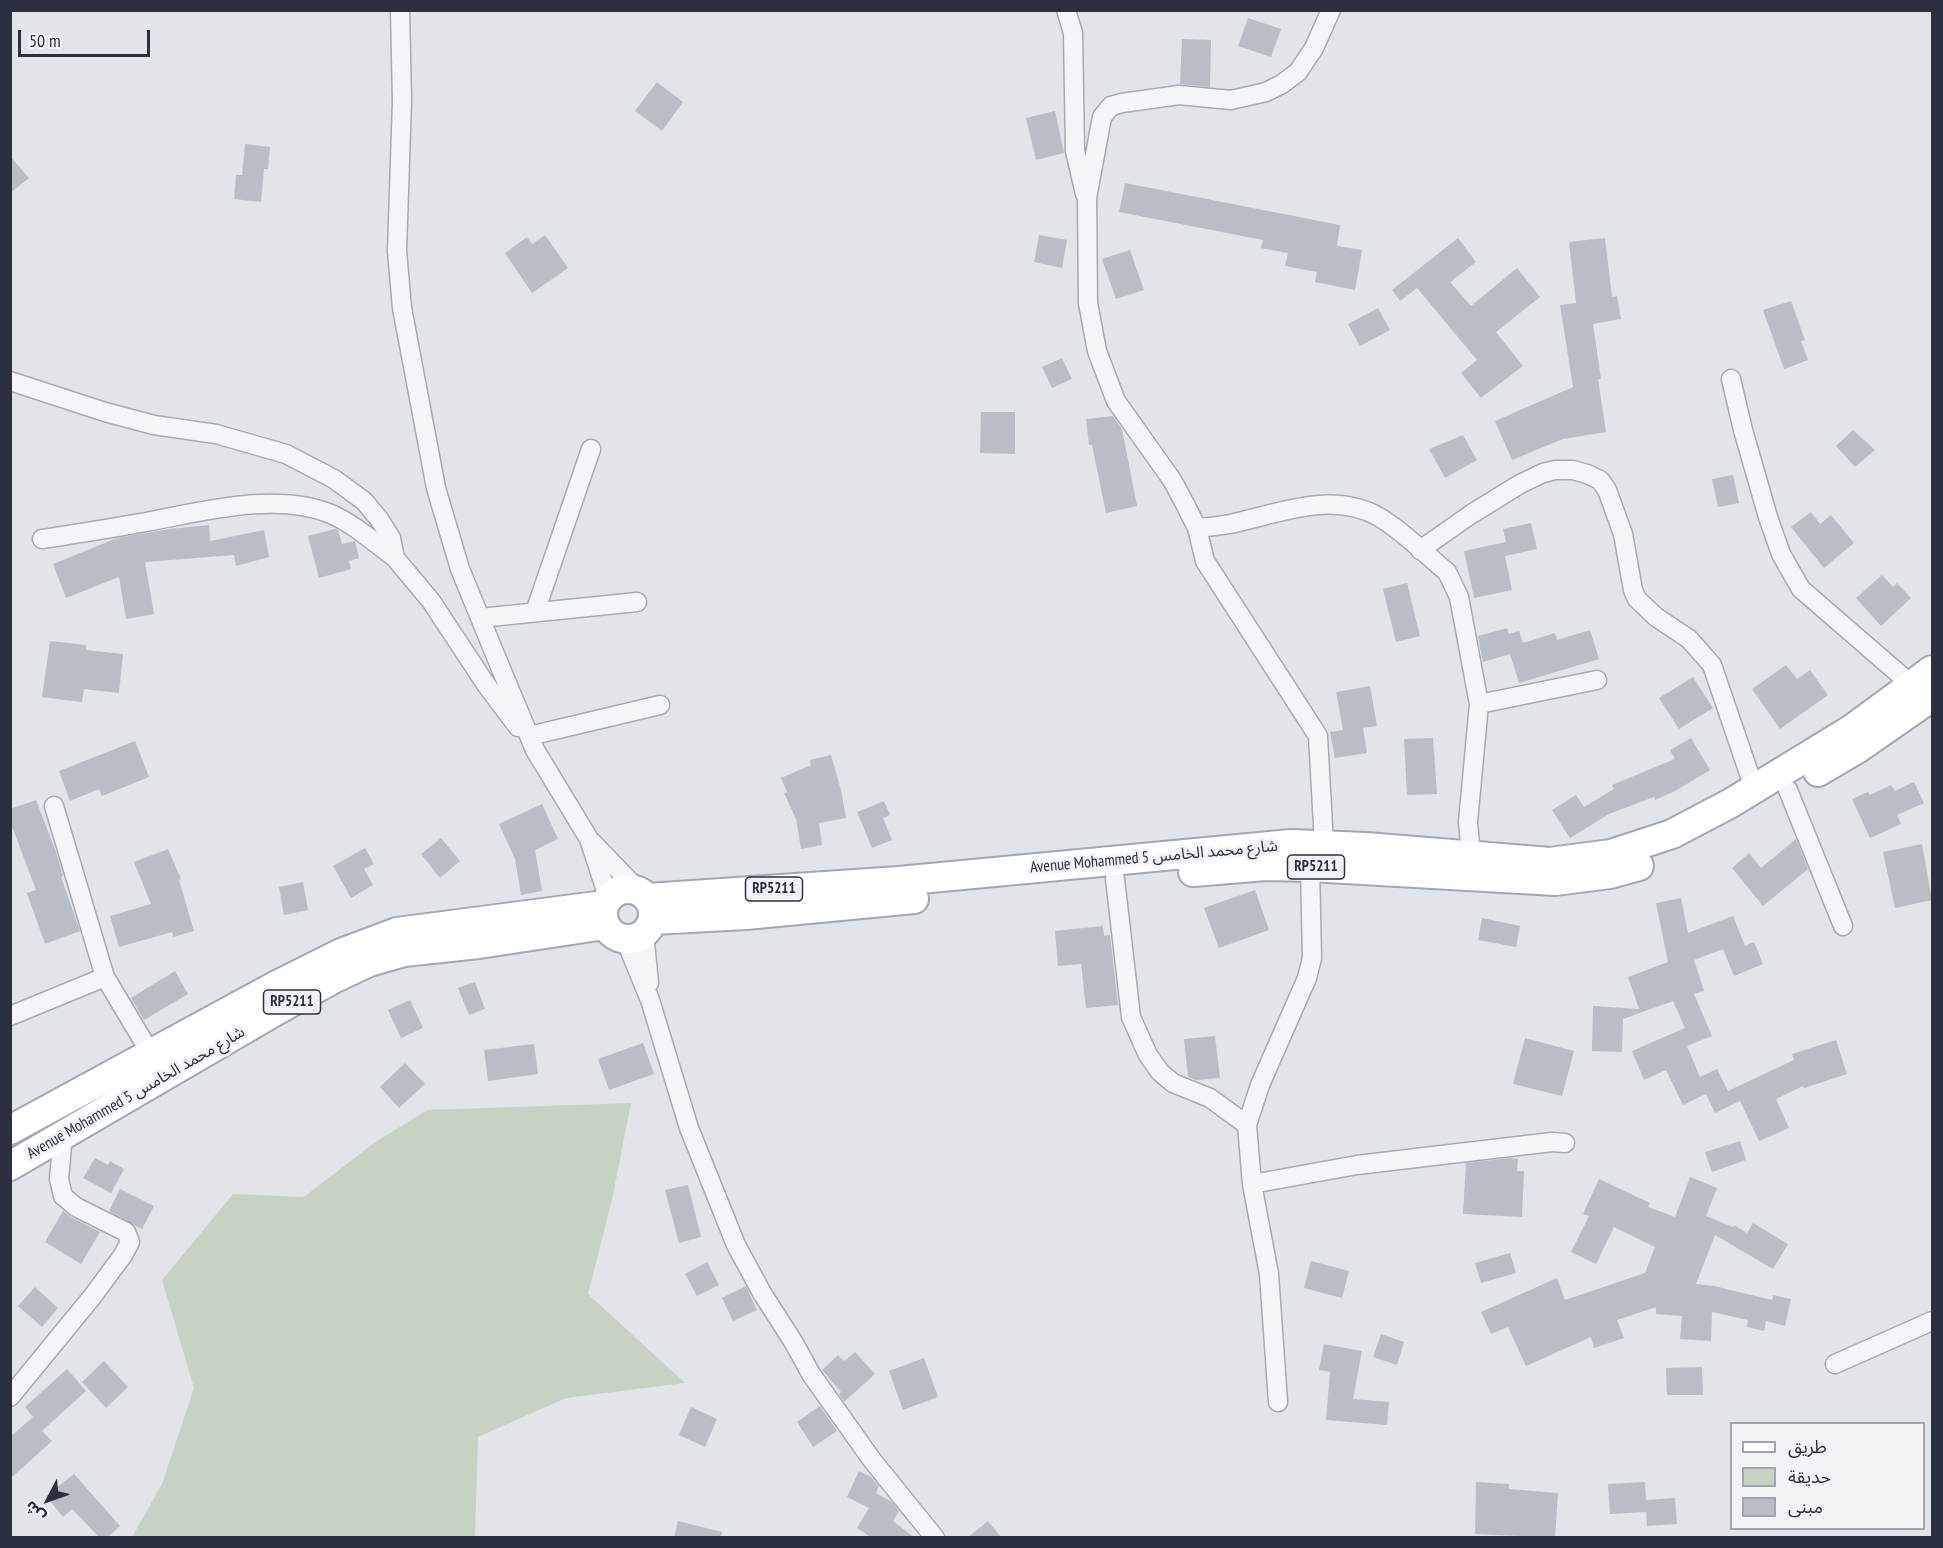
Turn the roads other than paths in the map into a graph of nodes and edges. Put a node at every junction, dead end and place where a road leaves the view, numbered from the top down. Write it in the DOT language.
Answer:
graph roads {
  1 [pos="400,10"];
  2 [pos="1066,10"];
  3 [pos="1081,10"];
  4 [pos="1331,10"];
  5 [pos="1073,33"];
  6 [pos="1087,198"];
  7 [pos="1731,379"];
  8 [pos="10,381"];
  9 [pos="591,448"];
  10 [pos="1197,528"];
  11 [pos="42,539"];
  12 [pos="1420,550"];
  13 [pos="395,558"];
  14 [pos="638,602"];
  15 [pos="535,612"];
  16 [pos="480,618"];
  17 [pos="1597,680"];
  18 [pos="1926,684"];
  19 [pos="1479,704"];
  20 [pos="660,705"];
  21 [pos="532,743"];
  22 [pos="1754,788"];
  23 [pos="1788,790"];
  24 [pos="54,806"];
  25 [pos="589,839"];
  26 [pos="1471,855"];
  27 [pos="1317,856"];
  28 [pos="1115,879"];
  29 [pos="628,913"];
  30 [pos="1843,926"];
  31 [pos="105,977"];
  32 [pos="10,1016"];
  33 [pos="151,1054"];
  34 [pos="1247,1125"];
  35 [pos="10,1130"];
  36 [pos="63,1136"];
  37 [pos="1565,1143"];
  38 [pos="10,1166"];
  39 [pos="1252,1184"];
  40 [pos="1932,1321"];
  41 [pos="1835,1364"];
  42 [pos="10,1397"];
  43 [pos="1278,1402"];
  44 [pos="934,1538"];
  1 -- 16 [label="street"];
  2 -- 5 [label="street"];
  3 -- 5 [label="street"];
  4 -- 6 [label="street"];
  5 -- 6 [label="street"];
  6 -- 10 [label="street"];
  7 -- 18 [label="street"];
  8 -- 13 [label="street"];
  9 -- 15 [label="street"];
  10 -- 12 [label="street"];
  10 -- 27 [label="street"];
  11 -- 13 [label="street"];
  12 -- 19 [label="street"];
  12 -- 22 [label="street"];
  13 -- 21 [label="street"];
  14 -- 15 [label="street"];
  15 -- 16 [label="street"];
  16 -- 21 [label="street"];
  17 -- 19 [label="street"];
  18 -- 22 [label="main road, Avenue Mohammed 5 شارع محمد الخامس / RP5211"];
  18 -- 23 [label="main road, Avenue Mohammed 5 شارع محمد الخامس / RP5211"];
  19 -- 26 [label="street"];
  20 -- 21 [label="street"];
  21 -- 25 [label="street"];
  22 -- 26 [label="main road, Avenue Mohammed 5 شارع محمد الخامس / RP5211"];
  23 -- 27 [label="main road, Avenue Mohammed 5 شارع محمد الخامس / RP5211"];
  23 -- 30 [label="street"];
  24 -- 31 [label="street"];
  25 -- 29 [label="street"];
  25 -- 29 [label="street"];
  26 -- 27 [label="main road, Avenue Mohammed 5 شارع محمد الخامس / RP5211"];
  27 -- 28 [label="main road, Avenue Mohammed 5 شارع محمد الخامس / RP5211"];
  27 -- 29 [label="main road, Avenue Mohammed 5 شارع محمد الخامس / RP5211"];
  27 -- 34 [label="street"];
  28 -- 29 [label="main road, Avenue Mohammed 5 شارع محمد الخامس / RP5211"];
  28 -- 34 [label="street"];
  29 -- 33 [label="main road, Avenue Mohammed 5 شارع محمد الخامس / RP5211"];
  29 -- 36 [label="main road, Avenue Mohammed 5 شارع محمد الخامس / RP5211"];
  29 -- 44 [label="street"];
  31 -- 32 [label="street"];
  31 -- 33 [label="street"];
  33 -- 35 [label="main road, Avenue Mohammed 5 شارع محمد الخامس / RP5211"];
  34 -- 39 [label="street"];
  36 -- 38 [label="main road, Avenue Mohammed 5 شارع محمد الخامس / RP5211"];
  36 -- 42 [label="street"];
  37 -- 39 [label="street"];
  39 -- 43 [label="street"];
  40 -- 41 [label="street"];
}
